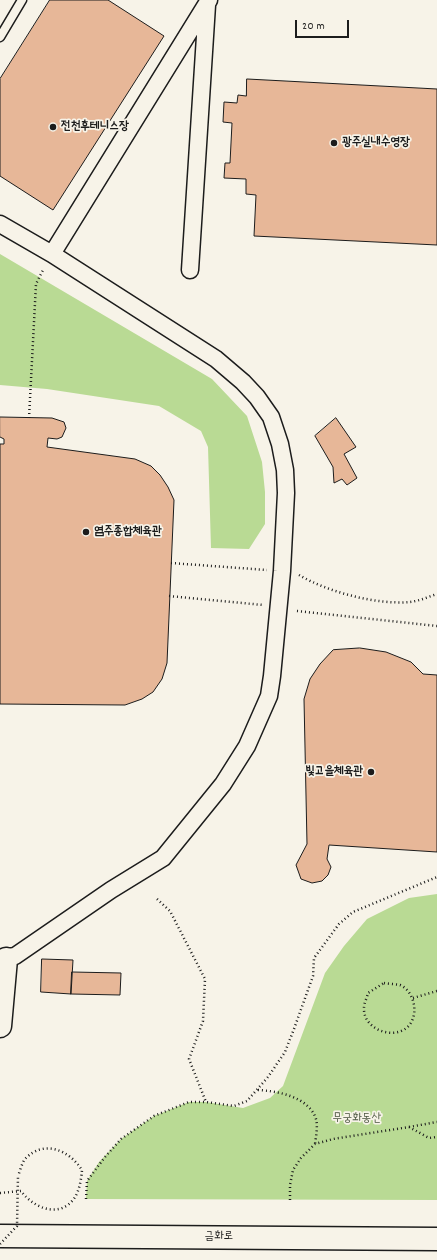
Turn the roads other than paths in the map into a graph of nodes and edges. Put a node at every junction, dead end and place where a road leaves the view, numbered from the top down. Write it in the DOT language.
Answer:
graph roads {
  1 [pos="22,0"];
  2 [pos="208,2"];
  3 [pos="0,37"];
  4 [pos="0,224"];
  5 [pos="52,254"];
  6 [pos="190,270"];
  7 [pos="3,958"];
  8 [pos="0,1026"];
  9 [pos="0,1236"];
  10 [pos="437,1239"];
  1 -- 3 [label="lane"];
  2 -- 5 [label="street"];
  2 -- 6 [label="street"];
  4 -- 5 [label="street"];
  5 -- 7 [label="street"];
  7 -- 8 [label="main road"];
  9 -- 10 [label="main road, 금화로"];
}
